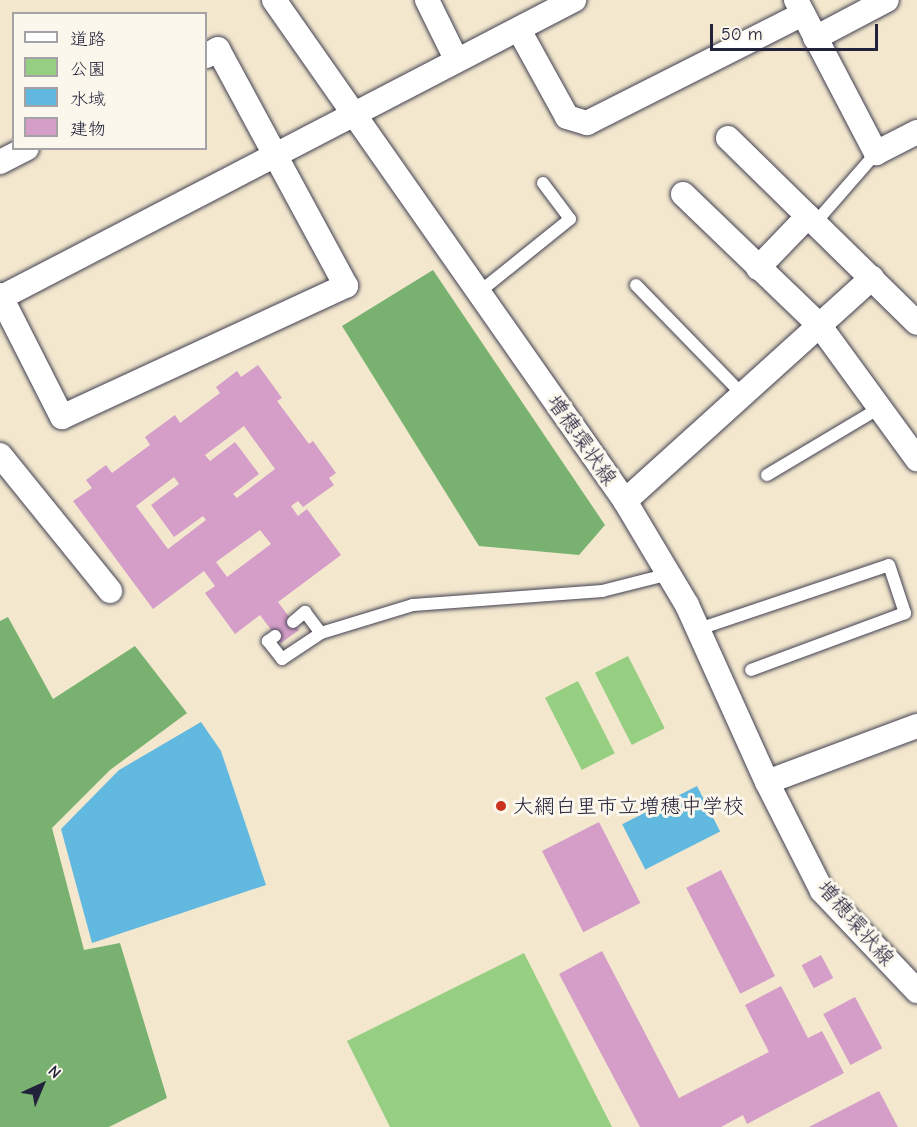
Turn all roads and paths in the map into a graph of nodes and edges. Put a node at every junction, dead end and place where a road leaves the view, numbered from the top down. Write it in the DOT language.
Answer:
graph roads {
  1 [pos="274,0"];
  2 [pos="427,0"];
  3 [pos="574,0"];
  4 [pos="887,0"];
  5 [pos="799,7"];
  6 [pos="519,30"];
  7 [pos="815,38"];
  8 [pos="207,55"];
  9 [pos="456,59"];
  10 [pos="351,113"];
  11 [pos="917,132"];
  12 [pos="728,138"];
  13 [pos="23,150"];
  14 [pos="274,153"];
  15 [pos="876,153"];
  16 [pos="0,162"];
  17 [pos="543,183"];
  18 [pos="683,194"];
  19 [pos="812,219"];
  20 [pos="758,268"];
  21 [pos="872,278"];
  22 [pos="636,285"];
  23 [pos="478,293"];
  24 [pos="0,297"];
  25 [pos="917,323"];
  26 [pos="820,326"];
  27 [pos="743,395"];
  28 [pos="881,407"];
  29 [pos="0,455"];
  30 [pos="917,458"];
  31 [pos="767,475"];
  32 [pos="626,501"];
  33 [pos="669,574"];
  34 [pos="110,591"];
  35 [pos="293,622"];
  36 [pos="699,630"];
  37 [pos="321,633"];
  38 [pos="275,636"];
  39 [pos="751,670"];
  40 [pos="917,726"];
  41 [pos="767,782"];
  42 [pos="917,991"];
  1 -- 10 [label="street, 増穂環状線"];
  2 -- 9 [label="street"];
  3 -- 6 [label="street"];
  4 -- 7 [label="street"];
  5 -- 6 [label="street"];
  5 -- 7 [label="street"];
  6 -- 9 [label="street"];
  7 -- 15 [label="street"];
  8 -- 14 [label="street"];
  9 -- 10 [label="street"];
  10 -- 14 [label="street"];
  10 -- 23 [label="street, 増穂環状線"];
  11 -- 15 [label="street"];
  12 -- 19 [label="street"];
  13 -- 16 [label="street"];
  14 -- 24 [label="street"];
  14 -- 24 [label="street"];
  15 -- 19 [label="lane"];
  17 -- 23 [label="lane"];
  18 -- 20 [label="street"];
  19 -- 20 [label="street"];
  19 -- 21 [label="street"];
  20 -- 26 [label="street"];
  21 -- 25 [label="street"];
  21 -- 26 [label="street"];
  22 -- 27 [label="lane"];
  23 -- 32 [label="street, 増穂環状線"];
  26 -- 27 [label="street"];
  26 -- 28 [label="street"];
  27 -- 32 [label="street"];
  28 -- 30 [label="street"];
  28 -- 31 [label="lane"];
  29 -- 34 [label="street"];
  32 -- 33 [label="street, 増穂環状線"];
  33 -- 36 [label="street, 増穂環状線"];
  33 -- 37 [label="lane"];
  35 -- 37 [label="lane"];
  36 -- 39 [label="lane"];
  36 -- 41 [label="street, 増穂環状線"];
  37 -- 38 [label="lane"];
  40 -- 41 [label="street"];
  41 -- 42 [label="street, 増穂環状線"];
}
